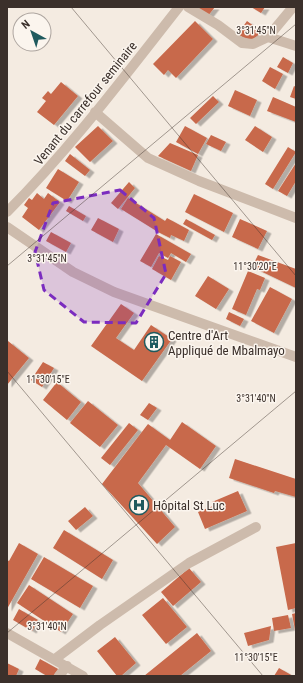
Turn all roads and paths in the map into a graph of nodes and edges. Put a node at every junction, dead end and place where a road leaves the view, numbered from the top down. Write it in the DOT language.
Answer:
graph roads {
  1 [pos="179,7"];
  2 [pos="188,7"];
  3 [pos="293,7"];
  4 [pos="268,37"];
  5 [pos="296,46"];
  6 [pos="95,112"];
  7 [pos="7,212"];
  8 [pos="296,218"];
  9 [pos="7,228"];
  10 [pos="296,356"];
  11 [pos="256,527"];
  12 [pos="7,633"];
  13 [pos="56,659"];
  14 [pos="67,666"];
  15 [pos="59,676"];
  16 [pos="83,676"];
  1 -- 6 [label="street, Venant du carrefour seminaire"];
  2 -- 4 [label="street"];
  3 -- 4 [label="street"];
  4 -- 5 [label="street"];
  6 -- 7 [label="street, Venant du carrefour seminaire"];
  6 -- 8 [label="street"];
  9 -- 10 [label="street"];
  11 -- 13 [label="street"];
  12 -- 13 [label="street"];
  13 -- 14 [label="street"];
  14 -- 15 [label="street"];
  14 -- 16 [label="street"];
}
